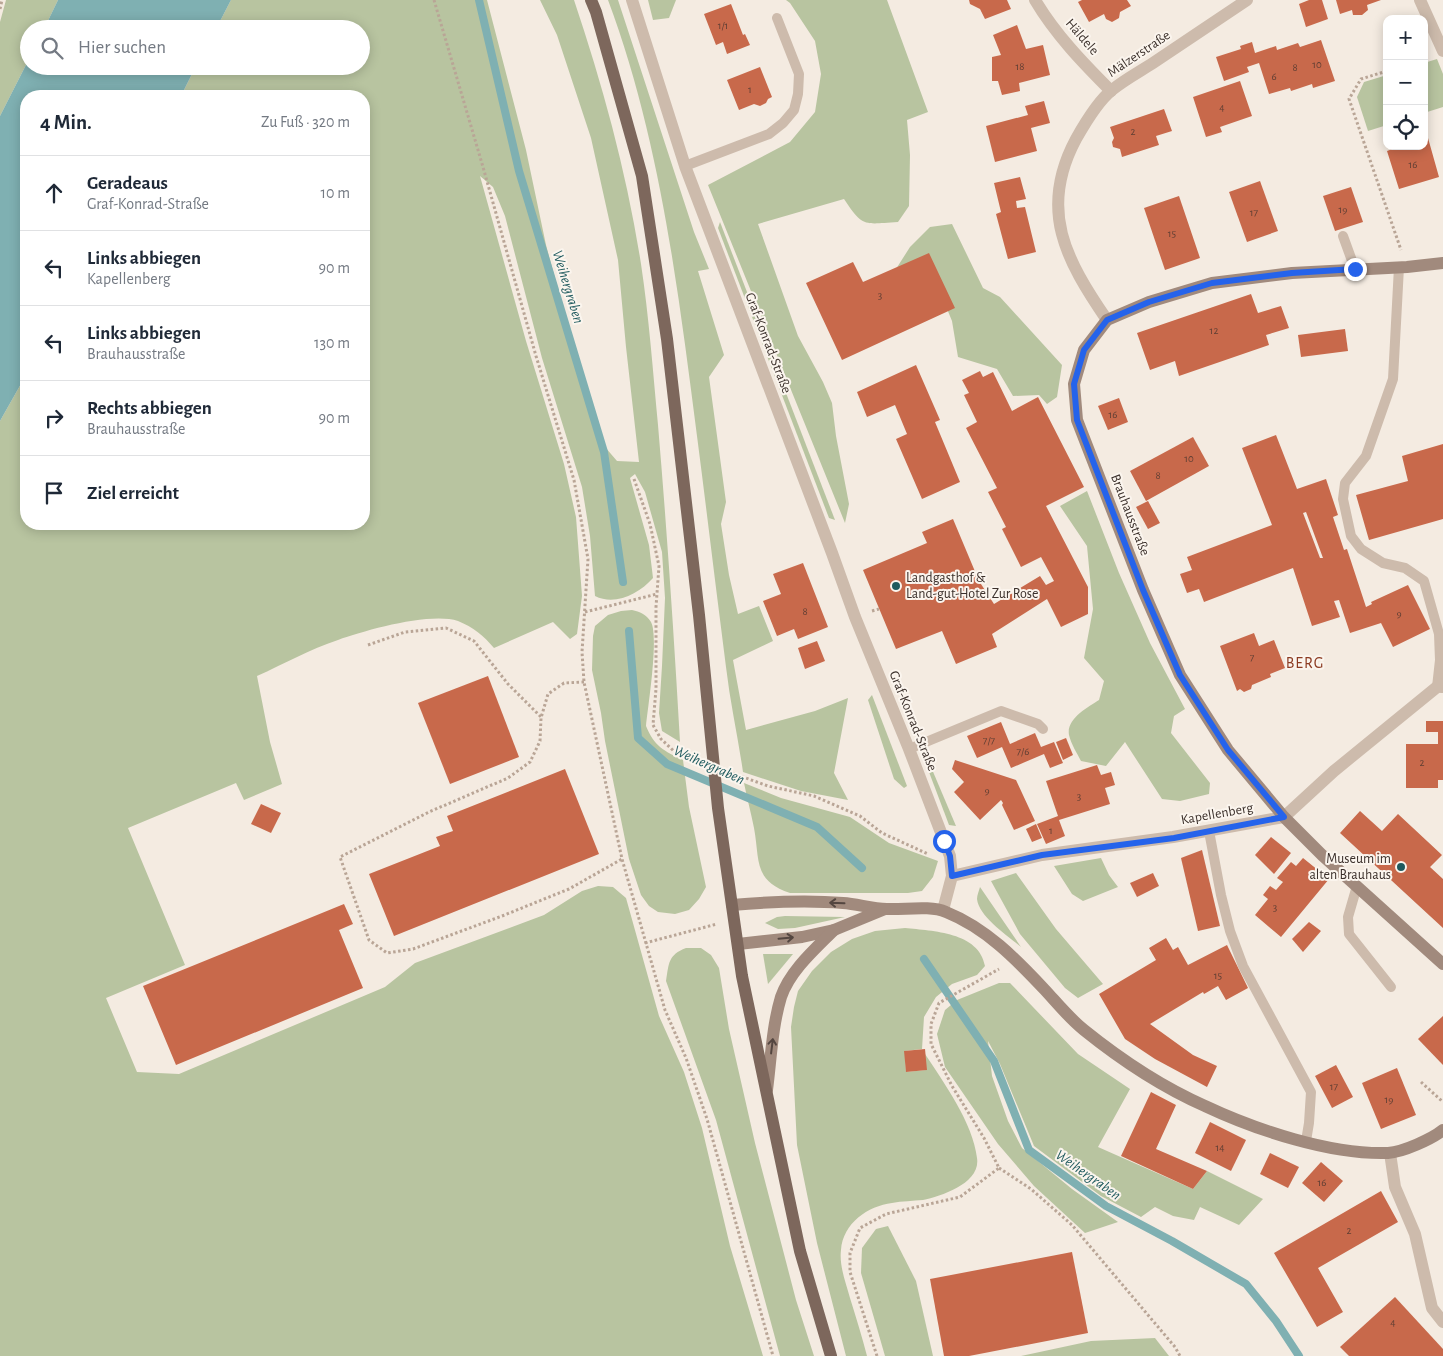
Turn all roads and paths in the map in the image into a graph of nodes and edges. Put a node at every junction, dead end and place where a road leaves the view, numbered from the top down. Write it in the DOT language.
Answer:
graph roads {
  1 [pos="2,0"];
  2 [pos="434,0"];
  3 [pos="591,0"];
  4 [pos="632,0"];
  5 [pos="1035,0"];
  6 [pos="1420,0"];
  7 [pos="1245,1"];
  8 [pos="0,9"];
  9 [pos="776,18"];
  10 [pos="1443,51"];
  11 [pos="1383,72"];
  12 [pos="1111,91"];
  13 [pos="685,166"];
  14 [pos="1343,236"];
  15 [pos="1443,263"];
  16 [pos="1403,267"];
  17 [pos="1355,269"];
  18 [pos="1107,320"];
  19 [pos="634,479"];
  20 [pos="657,594"];
  21 [pos="585,612"];
  22 [pos="368,645"];
  23 [pos="584,682"];
  24 [pos="1441,687"];
  25 [pos="541,718"];
  26 [pos="1042,729"];
  27 [pos="909,749"];
  28 [pos="698,762"];
  29 [pos="723,770"];
  30 [pos="1284,817"];
  31 [pos="1209,831"];
  32 [pos="950,856"];
  33 [pos="622,859"];
  34 [pos="952,876"];
  35 [pos="1357,886"];
  36 [pos="732,905"];
  37 [pos="885,909"];
  38 [pos="943,910"];
  39 [pos="734,920"];
  40 [pos="834,930"];
  41 [pos="645,943"];
  42 [pos="738,944"];
  43 [pos="1013,956"];
  44 [pos="1443,964"];
  45 [pos="1391,987"];
  46 [pos="1421,1082"];
  47 [pos="766,1095"];
  48 [pos="1443,1102"];
  49 [pos="1443,1130"];
  50 [pos="1306,1141"];
  51 [pos="1390,1153"];
  52 [pos="999,1168"];
  53 [pos="1443,1322"];
  54 [pos="773,1356"];
  55 [pos="831,1356"];
  56 [pos="877,1356"];
  57 [pos="1180,1356"];
  1 -- 8 [label="path"];
  2 -- 21 [label="path"];
  3 -- 36 [label="main road"];
  4 -- 13 [label="street, Graf-Konrad-Straße"];
  5 -- 12 [label="street, Häldele"];
  6 -- 10 [label="street"];
  7 -- 12 [label="street, Mälzerstraße"];
  9 -- 13 [label="lane"];
  11 -- 16 [label="path"];
  12 -- 18 [label="street, Mälzerstraße"];
  13 -- 27 [label="street, Graf-Konrad-Straße"];
  14 -- 17 [label="lane"];
  15 -- 16 [label="street, Brauhausstraße"];
  16 -- 17 [label="street, Brauhausstraße"];
  16 -- 24 [label="lane"];
  17 -- 18 [label="street, Brauhausstraße"];
  18 -- 30 [label="street, Brauhausstraße"];
  19 -- 20 [label="path"];
  20 -- 21 [label="path"];
  20 -- 28 [label="path"];
  21 -- 23 [label="path"];
  22 -- 25 [label="path"];
  23 -- 25 [label="path"];
  23 -- 33 [label="path"];
  24 -- 30 [label="street"];
  25 -- 33 [label="path"];
  26 -- 27 [label="lane"];
  27 -- 32 [label="street, Graf-Konrad-Straße"];
  29 -- 32 [label="path"];
  30 -- 31 [label="street, Kapellenberg"];
  30 -- 35 [label="street, Brauhausstraße"];
  31 -- 34 [label="street, Kapellenberg"];
  31 -- 50 [label="lane"];
  32 -- 34 [label="street, Graf-Konrad-Straße"];
  33 -- 41 [label="path"];
  34 -- 38 [label="street, Graf-Konrad-Straße"];
  35 -- 44 [label="street, Brauhausstraße"];
  35 -- 45 [label="lane"];
  37 -- 36 [label="street, one-way"];
  36 -- 39 [label="main road"];
  37 -- 38 [label="street"];
  37 -- 40 [label="street"];
  38 -- 43 [label="street"];
  39 -- 41 [label="path"];
  39 -- 42 [label="main road"];
  42 -- 40 [label="street, one-way"];
  47 -- 40 [label="street, one-way"];
  41 -- 54 [label="path"];
  42 -- 47 [label="main road"];
  43 -- 50 [label="street"];
  43 -- 52 [label="path"];
  46 -- 48 [label="path"];
  47 -- 55 [label="main road"];
  49 -- 51 [label="street"];
  50 -- 51 [label="street"];
  51 -- 53 [label="street"];
  52 -- 56 [label="path"];
  52 -- 57 [label="path"];
}
